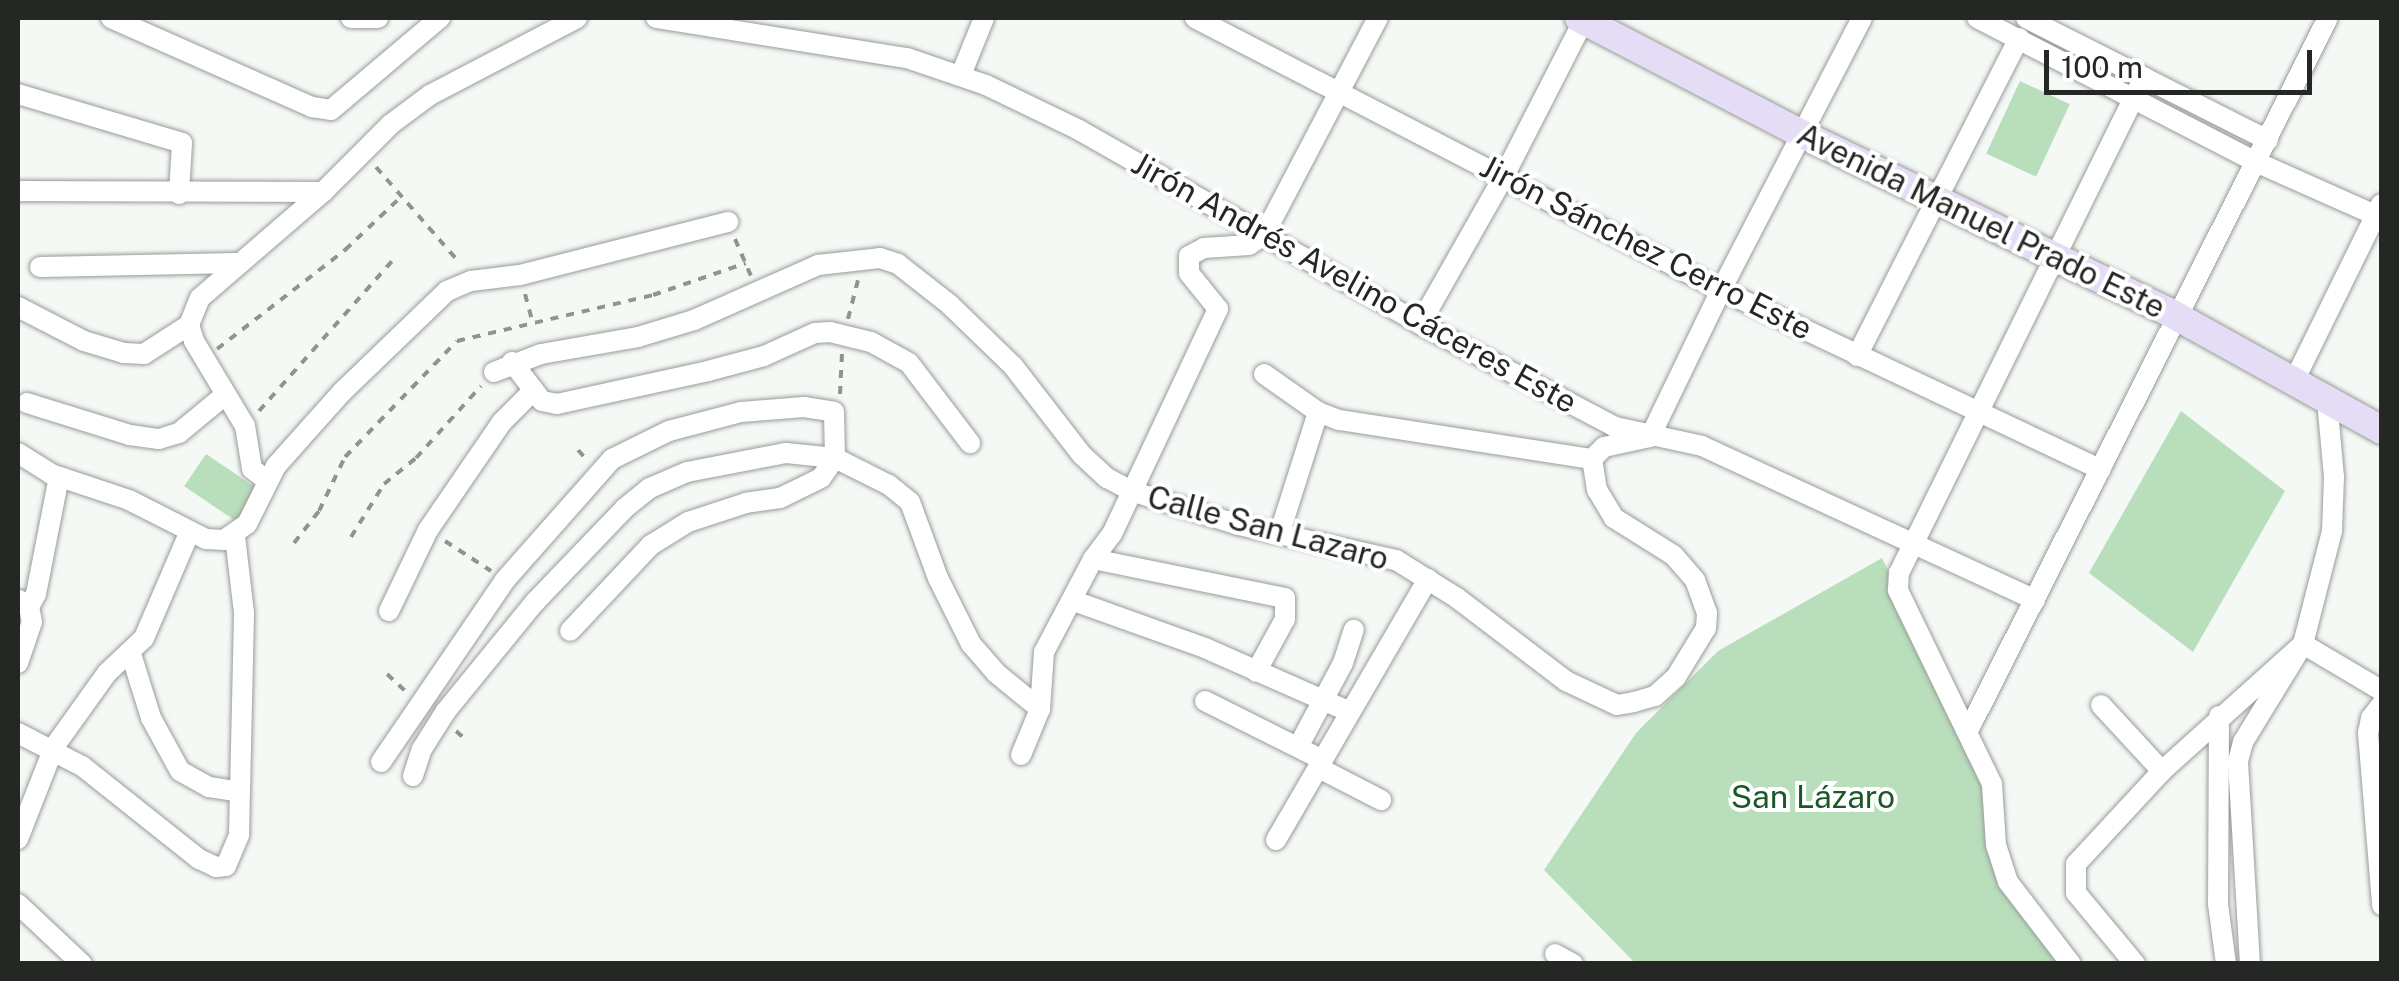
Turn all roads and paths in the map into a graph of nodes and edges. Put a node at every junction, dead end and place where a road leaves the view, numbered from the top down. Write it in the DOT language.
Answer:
graph roads {
  1 [pos="111,18"];
  2 [pos="350,18"];
  3 [pos="378,18"];
  4 [pos="440,18"];
  5 [pos="577,18"];
  6 [pos="656,18"];
  7 [pos="984,18"];
  8 [pos="1195,18"];
  9 [pos="1378,18"];
  10 [pos="1582,18"];
  11 [pos="1862,18"];
  12 [pos="2328,18"];
  13 [pos="1986,19"];
  14 [pos="2022,28"];
  15 [pos="961,75"];
  16 [pos="2144,78"];
  17 [pos="1340,90"];
  18 [pos="18,94"];
  19 [pos="2134,100"];
  20 [pos="1802,134"];
  21 [pos="2268,140"];
  22 [pos="362,152"];
  23 [pos="2256,162"];
  24 [pos="1504,176"];
  25 [pos="18,191"];
  26 [pos="322,192"];
  27 [pos="179,194"];
  28 [pos="402,196"];
  29 [pos="1936,200"];
  30 [pos="2379,212"];
  31 [pos="728,222"];
  32 [pos="1264,235"];
  33 [pos="2057,258"];
  34 [pos="457,260"];
  35 [pos="392,261"];
  36 [pos="238,263"];
  37 [pos="40,267"];
  38 [pos="520,275"];
  39 [pos="1720,290"];
  40 [pos="759,294"];
  41 [pos="18,307"];
  42 [pos="2176,316"];
  43 [pos="1420,324"];
  44 [pos="189,325"];
  45 [pos="533,326"];
  46 [pos="1857,356"];
  47 [pos="204,360"];
  48 [pos="503,367"];
  49 [pos="1264,374"];
  50 [pos="2294,382"];
  51 [pos="534,390"];
  52 [pos="225,395"];
  53 [pos="2327,400"];
  54 [pos="27,403"];
  55 [pos="1318,412"];
  56 [pos="1978,413"];
  57 [pos="245,426"];
  58 [pos="2382,430"];
  59 [pos="1650,436"];
  60 [pos="970,443"];
  61 [pos="18,453"];
  62 [pos="835,458"];
  63 [pos="1592,458"];
  64 [pos="2101,470"];
  65 [pos="59,477"];
  66 [pos="268,481"];
  67 [pos="1131,491"];
  68 [pos="190,531"];
  69 [pos="1280,532"];
  70 [pos="235,536"];
  71 [pos="351,537"];
  72 [pos="1910,545"];
  73 [pos="1093,559"];
  74 [pos="1428,578"];
  75 [pos="2036,600"];
  76 [pos="1074,601"];
  77 [pos="23,603"];
  78 [pos="388,611"];
  79 [pos="570,630"];
  80 [pos="1354,630"];
  81 [pos="2303,644"];
  82 [pos="131,654"];
  83 [pos="18,663"];
  84 [pos="1256,672"];
  85 [pos="2382,692"];
  86 [pos="1205,701"];
  87 [pos="1320,702"];
  88 [pos="2382,704"];
  89 [pos="2102,705"];
  90 [pos="1040,709"];
  91 [pos="1350,712"];
  92 [pos="2220,716"];
  93 [pos="1969,729"];
  94 [pos="18,733"];
  95 [pos="1298,746"];
  96 [pos="54,747"];
  97 [pos="1021,755"];
  98 [pos="380,762"];
  99 [pos="1321,764"];
  100 [pos="2162,771"];
  101 [pos="413,776"];
  102 [pos="239,792"];
  103 [pos="1382,800"];
  104 [pos="18,839"];
  105 [pos="1276,840"];
  106 [pos="18,904"];
  107 [pos="2382,905"];
  108 [pos="82,964"];
  109 [pos="2070,964"];
  110 [pos="2135,964"];
  111 [pos="2226,964"];
  112 [pos="2250,964"];
  1 -- 4 [label="street"];
  2 -- 3 [label="street"];
  5 -- 22 [label="street"];
  6 -- 15 [label="street, Jirón Andrés Avelino Cáceres Este"];
  7 -- 15 [label="street"];
  8 -- 17 [label="street, Jirón Sánchez Cerro Este"];
  9 -- 17 [label="street"];
  10 -- 20 [label="street, Avenida Manuel Prado Este"];
  10 -- 24 [label="street"];
  11 -- 20 [label="street"];
  12 -- 21 [label="street"];
  13 -- 14 [label="street"];
  14 -- 16 [label="street"];
  14 -- 19 [label="street"];
  14 -- 29 [label="street"];
  15 -- 32 [label="street, Jirón Andrés Avelino Cáceres Este"];
  16 -- 19 [label="street"];
  16 -- 21 [label="street"];
  17 -- 24 [label="street, Jirón Sánchez Cerro Este"];
  17 -- 32 [label="street"];
  18 -- 27 [label="street"];
  19 -- 23 [label="street"];
  19 -- 33 [label="street"];
  20 -- 29 [label="street, Avenida Manuel Prado Este"];
  20 -- 39 [label="street"];
  21 -- 23 [label="street"];
  22 -- 26 [label="street"];
  22 -- 28 [label="path"];
  23 -- 30 [label="street"];
  23 -- 42 [label="street"];
  24 -- 39 [label="street, Jirón Sánchez Cerro Este"];
  24 -- 43 [label="street"];
  25 -- 27 [label="street"];
  26 -- 27 [label="street"];
  26 -- 36 [label="street"];
  28 -- 34 [label="path"];
  28 -- 47 [label="path"];
  29 -- 33 [label="street, Avenida Manuel Prado Este"];
  29 -- 46 [label="street"];
  30 -- 50 [label="street"];
  31 -- 38 [label="street"];
  31 -- 40 [label="path"];
  32 -- 43 [label="street, Jirón Andrés Avelino Cáceres Este"];
  32 -- 67 [label="street"];
  33 -- 42 [label="street, Avenida Manuel Prado Este"];
  33 -- 56 [label="street"];
  35 -- 57 [label="path"];
  36 -- 37 [label="street"];
  36 -- 44 [label="street"];
  38 -- 45 [label="path"];
  38 -- 66 [label="street"];
  39 -- 46 [label="street, Jirón Sánchez Cerro Este"];
  39 -- 59 [label="street"];
  40 -- 48 [label="street, Calle San Lazaro"];
  40 -- 67 [label="street, Calle San Lazaro"];
  41 -- 44 [label="street"];
  42 -- 50 [label="street, Avenida Manuel Prado Este"];
  42 -- 64 [label="street"];
  43 -- 59 [label="street, Jirón Andrés Avelino Cáceres Este"];
  44 -- 47 [label="street"];
  46 -- 56 [label="street, Jirón Sánchez Cerro Este"];
  47 -- 52 [label="street"];
  48 -- 51 [label="street"];
  48 -- 71 [label="path"];
  49 -- 55 [label="street"];
  50 -- 53 [label="street, Avenida Manuel Prado Este"];
  51 -- 60 [label="street"];
  51 -- 78 [label="street"];
  52 -- 54 [label="street"];
  52 -- 57 [label="street"];
  53 -- 58 [label="street, Avenida Manuel Prado Este"];
  53 -- 81 [label="street"];
  55 -- 63 [label="street"];
  55 -- 69 [label="street"];
  56 -- 64 [label="street, Jirón Sánchez Cerro Este"];
  56 -- 72 [label="street"];
  57 -- 66 [label="street"];
  59 -- 63 [label="street"];
  59 -- 72 [label="street, Jirón Andrés Avelino Cáceres Este"];
  61 -- 65 [label="street"];
  62 -- 79 [label="street"];
  62 -- 90 [label="street"];
  62 -- 98 [label="street"];
  62 -- 101 [label="street"];
  63 -- 74 [label="street, Calle San Lazaro"];
  64 -- 75 [label="street"];
  65 -- 68 [label="street"];
  65 -- 77 [label="street"];
  66 -- 70 [label="street"];
  67 -- 69 [label="street, Calle San Lazaro"];
  67 -- 73 [label="street"];
  68 -- 70 [label="street"];
  68 -- 82 [label="street"];
  69 -- 74 [label="street, Calle San Lazaro"];
  70 -- 102 [label="street"];
  72 -- 75 [label="street, Jirón Andrés Avelino Cáceres Este"];
  72 -- 93 [label="street"];
  73 -- 76 [label="street"];
  73 -- 84 [label="street"];
  74 -- 91 [label="street"];
  75 -- 93 [label="street"];
  76 -- 84 [label="street"];
  76 -- 90 [label="street"];
  77 -- 83 [label="street"];
  80 -- 87 [label="street"];
  81 -- 85 [label="street"];
  81 -- 92 [label="street"];
  81 -- 112 [label="street"];
  82 -- 96 [label="street"];
  82 -- 102 [label="street"];
  84 -- 87 [label="street"];
  86 -- 95 [label="street"];
  87 -- 91 [label="street"];
  87 -- 95 [label="street"];
  88 -- 107 [label="street"];
  89 -- 100 [label="street"];
  90 -- 97 [label="street"];
  91 -- 99 [label="street"];
  92 -- 100 [label="street"];
  92 -- 111 [label="street"];
  93 -- 109 [label="street"];
  94 -- 96 [label="street"];
  95 -- 99 [label="street"];
  96 -- 102 [label="street"];
  96 -- 104 [label="street"];
  99 -- 103 [label="street"];
  99 -- 105 [label="street"];
  100 -- 110 [label="street"];
  106 -- 108 [label="street"];
}
